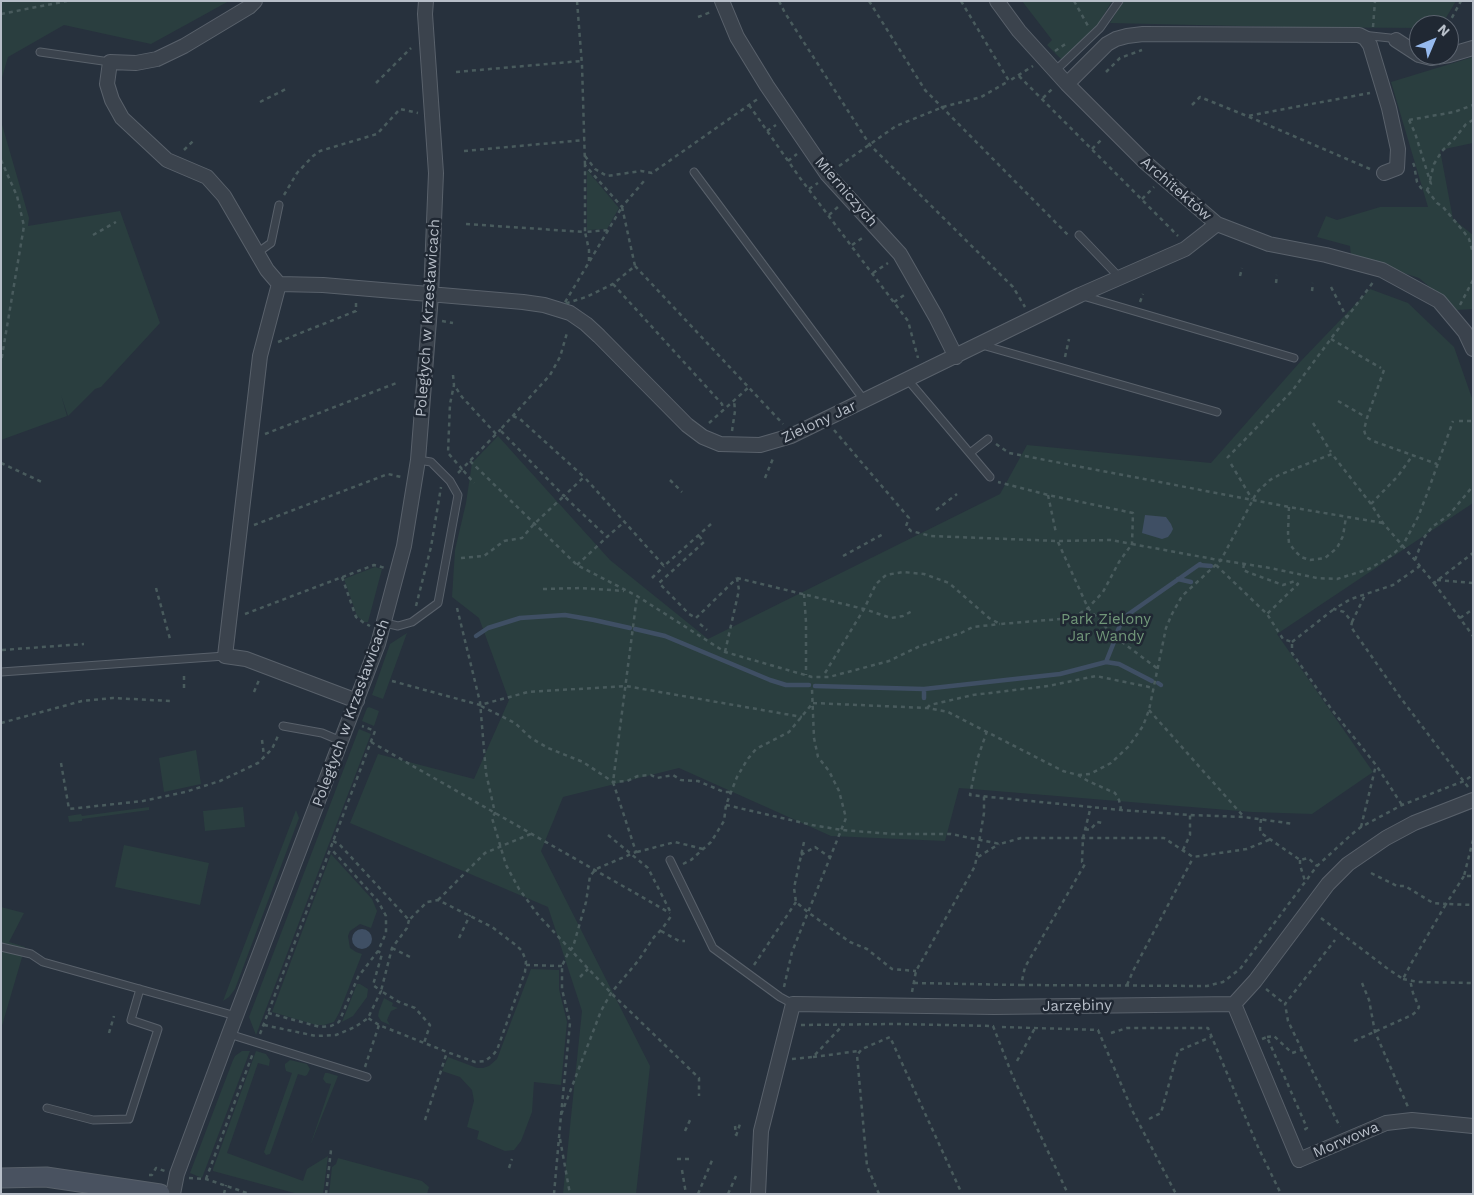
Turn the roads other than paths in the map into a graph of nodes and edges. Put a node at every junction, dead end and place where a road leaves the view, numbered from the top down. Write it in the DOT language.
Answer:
graph roads {
  1 [pos="255,1"];
  2 [pos="426,1"];
  3 [pos="997,1"];
  4 [pos="1119,1"];
  5 [pos="717,6"];
  6 [pos="1366,35"];
  7 [pos="1396,40"];
  8 [pos="1409,48"];
  9 [pos="1473,48"];
  10 [pos="40,52"];
  11 [pos="1459,52"];
  12 [pos="110,62"];
  13 [pos="1055,72"];
  14 [pos="1067,84"];
  15 [pos="1390,171"];
  16 [pos="694,172"];
  17 [pos="280,202"];
  18 [pos="1217,224"];
  19 [pos="1079,235"];
  20 [pos="257,253"];
  21 [pos="1119,277"];
  22 [pos="279,284"];
  23 [pos="431,295"];
  24 [pos="1080,296"];
  25 [pos="981,345"];
  26 [pos="1473,349"];
  27 [pos="956,357"];
  28 [pos="1294,358"];
  29 [pos="908,380"];
  30 [pos="864,400"];
  31 [pos="1217,412"];
  32 [pos="988,438"];
  33 [pos="970,453"];
  34 [pos="418,460"];
  35 [pos="990,478"];
  36 [pos="385,623"];
  37 [pos="226,656"];
  38 [pos="1,672"];
  39 [pos="357,701"];
  40 [pos="284,726"];
  41 [pos="342,741"];
  42 [pos="1470,794"];
  43 [pos="670,860"];
  44 [pos="1,947"];
  45 [pos="140,989"];
  46 [pos="793,1004"];
  47 [pos="1234,1004"];
  48 [pos="236,1016"];
  49 [pos="229,1034"];
  50 [pos="367,1077"];
  51 [pos="47,1108"];
  52 [pos="1473,1126"];
  53 [pos="1,1178"];
  54 [pos="160,1194"];
  55 [pos="173,1194"];
  56 [pos="758,1194"];
  1 -- 12 [label="street"];
  2 -- 23 [label="street, Poległych w Krzesławicach"];
  3 -- 13 [label="street, Architektów"];
  4 -- 13 [label="lane"];
  5 -- 27 [label="street, Mierniczych"];
  6 -- 7 [label="lane"];
  6 -- 14 [label="street"];
  6 -- 15 [label="street"];
  7 -- 8 [label="street"];
  9 -- 11 [label="street"];
  10 -- 12 [label="lane"];
  12 -- 20 [label="street"];
  13 -- 14 [label="street, Architektów"];
  14 -- 18 [label="street, Architektów"];
  16 -- 30 [label="lane"];
  17 -- 20 [label="lane"];
  18 -- 21 [label="street, Zielony Jar"];
  18 -- 26 [label="street, Architektów"];
  19 -- 21 [label="lane"];
  20 -- 22 [label="street"];
  21 -- 24 [label="street, Zielony Jar"];
  22 -- 23 [label="street, Zielony Jar"];
  22 -- 37 [label="street"];
  23 -- 30 [label="street, Zielony Jar"];
  23 -- 34 [label="street, Poległych w Krzesławicach"];
  24 -- 25 [label="street, Zielony Jar"];
  24 -- 28 [label="lane"];
  25 -- 27 [label="street, Zielony Jar"];
  25 -- 31 [label="lane"];
  27 -- 29 [label="street, Zielony Jar"];
  29 -- 30 [label="street, Zielony Jar"];
  29 -- 33 [label="lane"];
  32 -- 33 [label="lane"];
  33 -- 35 [label="lane"];
  34 -- 36 [label="street, Poległych w Krzesławicach"];
  34 -- 36 [label="lane"];
  36 -- 39 [label="street, Poległych w Krzesławicach"];
  37 -- 38 [label="lane"];
  37 -- 39 [label="street"];
  39 -- 41 [label="street, Poległych w Krzesławicach"];
  40 -- 41 [label="lane"];
  41 -- 48 [label="street, Poległych w Krzesławicach"];
  42 -- 47 [label="street"];
  43 -- 46 [label="lane"];
  44 -- 45 [label="lane"];
  45 -- 48 [label="lane"];
  45 -- 51 [label="lane"];
  46 -- 47 [label="street, Jarzębiny"];
  46 -- 56 [label="street"];
  47 -- 52 [label="street, Morwowa"];
  48 -- 49 [label="street, Poległych w Krzesławicach"];
  49 -- 50 [label="lane"];
  49 -- 55 [label="street, Poległych w Krzesławicach"];
  53 -- 54 [label="main road"];
}
